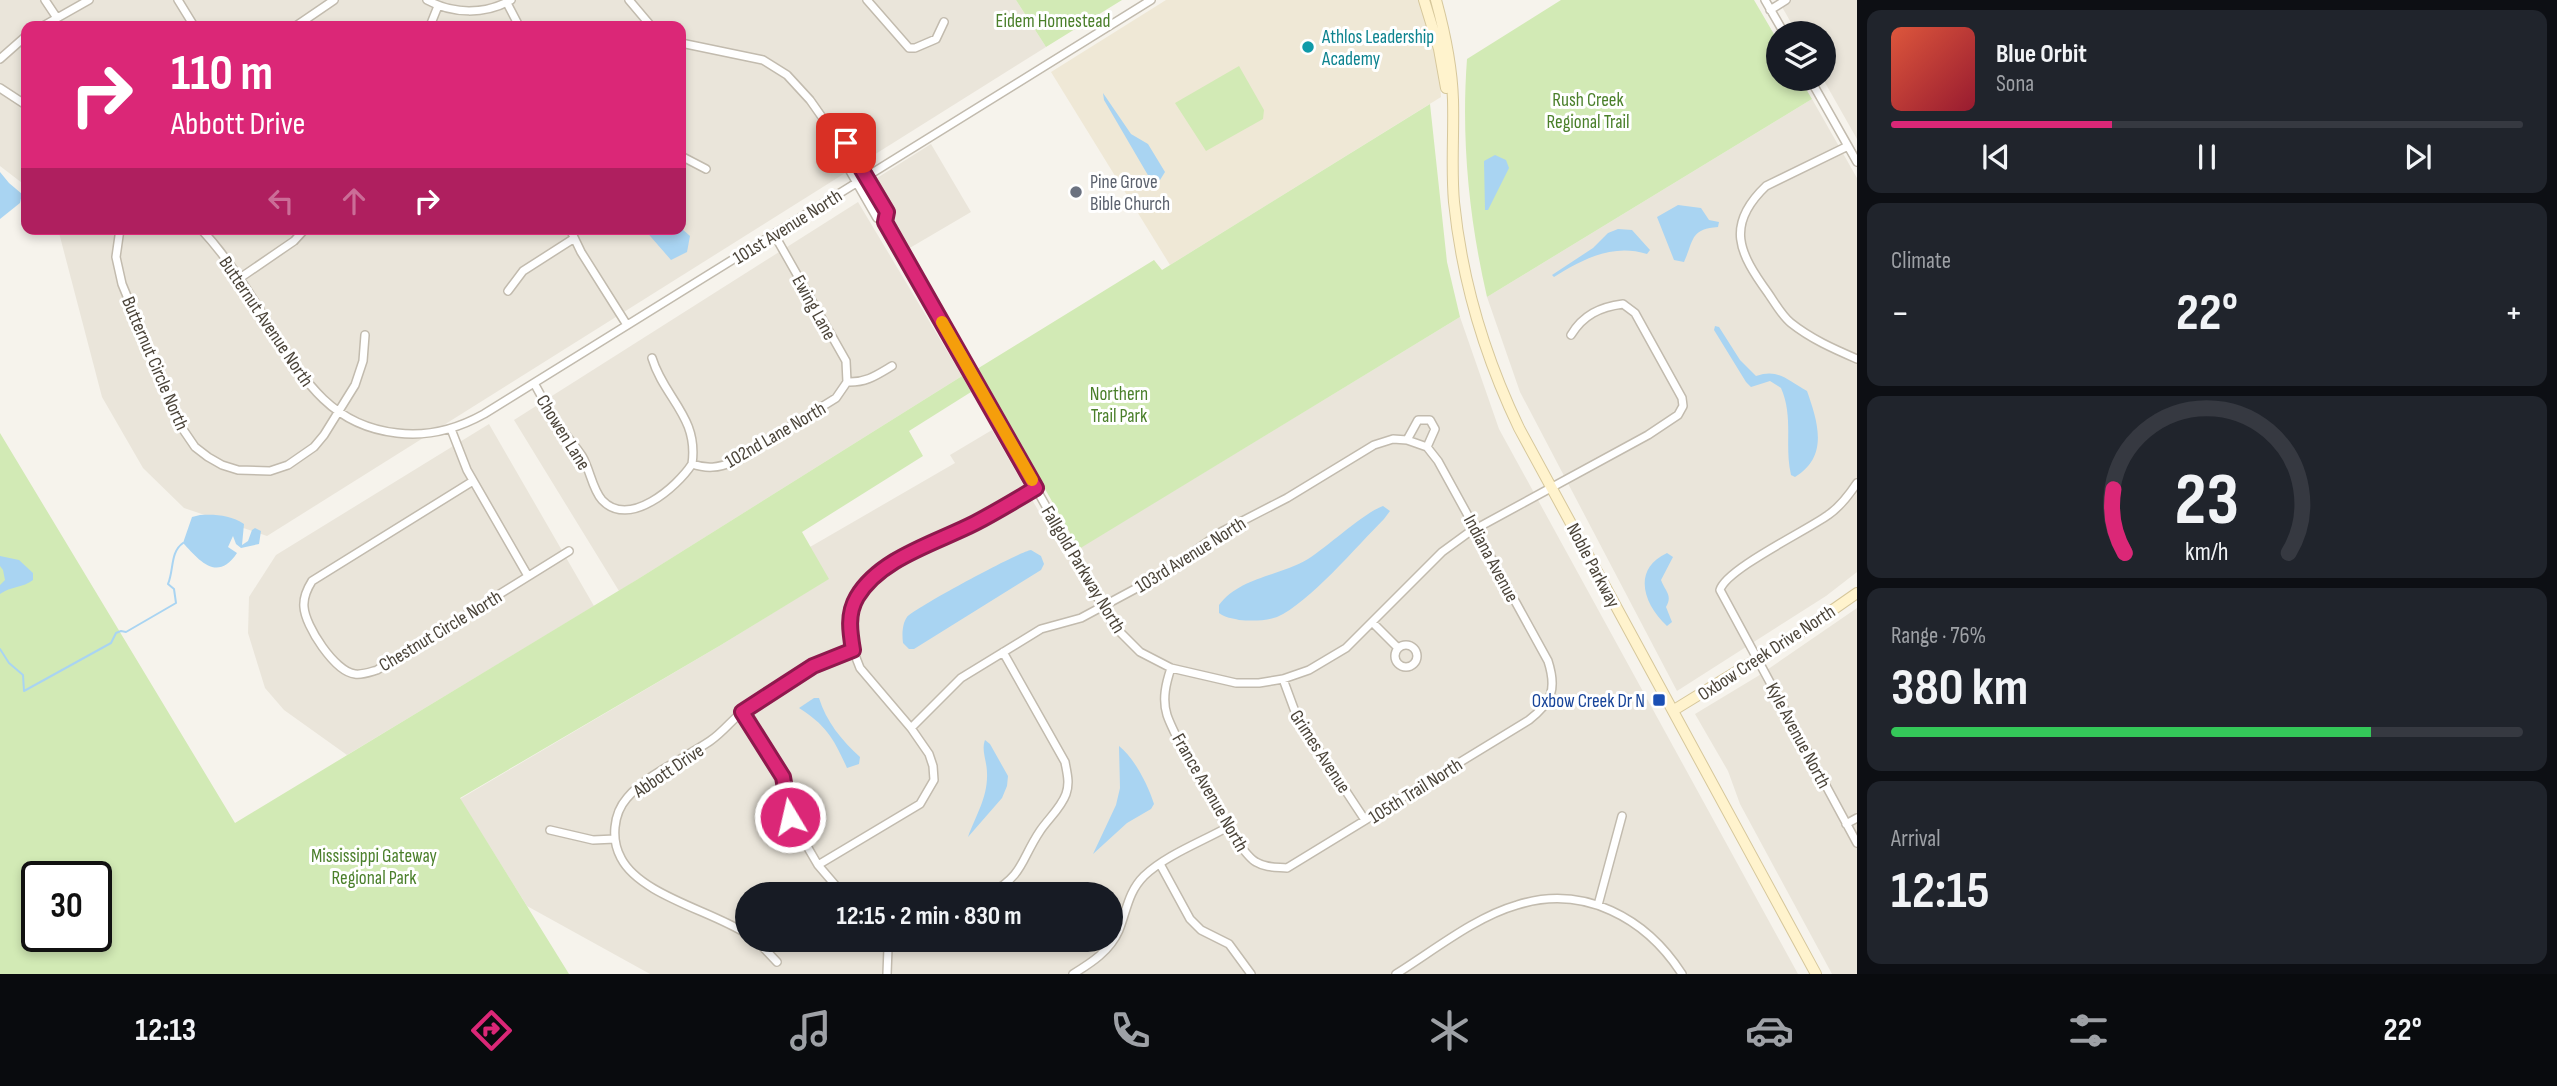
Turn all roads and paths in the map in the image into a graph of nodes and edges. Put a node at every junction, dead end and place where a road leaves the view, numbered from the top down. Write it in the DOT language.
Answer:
graph roads {
  1 [pos="46,0"];
  2 [pos="89,0"];
  3 [pos="178,0"];
  4 [pos="334,0"];
  5 [pos="427,0"];
  6 [pos="629,0"];
  7 [pos="867,0"];
  8 [pos="1151,0"];
  9 [pos="1424,0"];
  10 [pos="1436,0"];
  11 [pos="1765,0"];
  12 [pos="1786,0"];
  13 [pos="509,1"];
  14 [pos="438,6"];
  15 [pos="1770,10"];
  16 [pos="57,18"];
  17 [pos="52,21"];
  18 [pos="191,21"];
  19 [pos="303,21"];
  20 [pos="432,21"];
  21 [pos="517,21"];
  22 [pos="647,21"];
  23 [pos="1777,21"];
  24 [pos="944,22"];
  25 [pos="21,40"];
  26 [pos="686,44"];
  27 [pos="0,59"];
  28 [pos="0,88"];
  29 [pos="1817,91"];
  30 [pos="21,102"];
  31 [pos="1451,130"];
  32 [pos="836,137"];
  33 [pos="1848,146"];
  34 [pos="686,159"];
  35 [pos="1857,162"];
  36 [pos="706,169"];
  37 [pos="867,176"];
  38 [pos="858,182"];
  39 [pos="885,222"];
  40 [pos="774,234"];
  41 [pos="119,235"];
  42 [pos="206,235"];
  43 [pos="299,235"];
  44 [pos="572,235"];
  45 [pos="573,239"];
  46 [pos="240,278"];
  47 [pos="508,291"];
  48 [pos="628,325"];
  49 [pos="365,335"];
  50 [pos="1571,335"];
  51 [pos="653,358"];
  52 [pos="1857,359"];
  53 [pos="892,366"];
  54 [pos="847,382"];
  55 [pos="534,383"];
  56 [pos="494,408"];
  57 [pos="339,412"];
  58 [pos="451,429"];
  59 [pos="1407,440"];
  60 [pos="1427,447"];
  61 [pos="692,464"];
  62 [pos="473,481"];
  63 [pos="1857,483"];
  64 [pos="1552,487"];
  65 [pos="1036,488"];
  66 [pos="1477,529"];
  67 [pos="569,551"];
  68 [pos="528,576"];
  69 [pos="1857,593"];
  70 [pos="1103,607"];
  71 [pos="1372,622"];
  72 [pos="1398,648"];
  73 [pos="853,650"];
  74 [pos="1003,652"];
  75 [pos="1758,659"];
  76 [pos="1171,668"];
  77 [pos="1283,679"];
  78 [pos="1552,692"];
  79 [pos="1674,710"];
  80 [pos="742,712"];
  81 [pos="911,728"];
  82 [pos="1622,816"];
  83 [pos="1857,818"];
  84 [pos="1366,820"];
  85 [pos="1846,824"];
  86 [pos="1228,827"];
  87 [pos="550,830"];
  88 [pos="615,839"];
  89 [pos="1857,843"];
  90 [pos="1160,864"];
  91 [pos="818,865"];
  92 [pos="1266,867"];
  93 [pos="833,882"];
  94 [pos="1008,882"];
  95 [pos="1598,905"];
  96 [pos="735,928"];
  97 [pos="767,952"];
  98 [pos="886,952"];
  99 [pos="777,962"];
  100 [pos="887,974"];
  101 [pos="1073,974"];
  102 [pos="1251,974"];
  103 [pos="1396,974"];
  104 [pos="1682,974"];
  105 [pos="1816,974"];
  1 -- 16 [label="street"];
  2 -- 16 [label="street"];
  3 -- 18 [label="street"];
  4 -- 19 [label="street"];
  5 -- 14 [label="street"];
  6 -- 22 [label="street"];
  7 -- 24 [label="street"];
  8 -- 37 [label="street, 101st Avenue North"];
  9 -- 31 [label="main road, Noble Parkway"];
  10 -- 31 [label="main road, Noble Parkway"];
  11 -- 15 [label="street"];
  12 -- 15 [label="street"];
  13 -- 14 [label="street"];
  13 -- 21 [label="street"];
  14 -- 20 [label="street"];
  15 -- 23 [label="street"];
  16 -- 17 [label="street"];
  25 -- 27 [label="street"];
  26 -- 32 [label="street"];
  28 -- 30 [label="street"];
  29 -- 33 [label="street"];
  31 -- 64 [label="main road, Noble Parkway"];
  32 -- 37 [label="street, Fallgold Parkway North"];
  32 -- 38 [label="street, Fallgold Parkway North"];
  33 -- 35 [label="street"];
  33 -- 52 [label="street"];
  34 -- 36 [label="street"];
  37 -- 38 [label="street, 101st Avenue North"];
  37 -- 39 [label="street, Fallgold Parkway North"];
  38 -- 39 [label="street, Fallgold Parkway North"];
  38 -- 40 [label="street, 101st Avenue North"];
  39 -- 65 [label="street, Fallgold Parkway North"];
  40 -- 48 [label="street, 101st Avenue North"];
  40 -- 54 [label="street, Ewing Lane"];
  41 -- 57 [label="street, Butternut Circle North"];
  42 -- 46 [label="street, Butternut Avenue North"];
  43 -- 46 [label="street"];
  44 -- 45 [label="street"];
  45 -- 47 [label="street"];
  45 -- 48 [label="street"];
  46 -- 57 [label="street, Butternut Avenue North"];
  48 -- 55 [label="street, 101st Avenue North"];
  49 -- 57 [label="street, Butternut Circle North"];
  50 -- 64 [label="street, Fallgold Parkway North"];
  51 -- 61 [label="street"];
  53 -- 54 [label="street, 102nd Lane North"];
  54 -- 61 [label="street, 102nd Lane North"];
  55 -- 56 [label="street, 101st Avenue North"];
  55 -- 61 [label="street, Chowen Lane"];
  56 -- 58 [label="street, Butternut Avenue North"];
  57 -- 58 [label="street, Butternut Avenue North"];
  58 -- 62 [label="street"];
  59 -- 60 [label="street"];
  59 -- 60 [label="street"];
  59 -- 70 [label="street, 103rd Avenue North"];
  60 -- 66 [label="street, Indiana Avenue"];
  62 -- 68 [label="street"];
  62 -- 68 [label="street, Chestnut Circle North"];
  63 -- 75 [label="street, Kyle Avenue North"];
  64 -- 66 [label="street, Fallgold Parkway North"];
  64 -- 79 [label="main road, Noble Parkway"];
  65 -- 70 [label="street, Fallgold Parkway North"];
  65 -- 73 [label="street"];
  66 -- 71 [label="street, Fallgold Parkway North"];
  66 -- 78 [label="street, Indiana Avenue"];
  67 -- 68 [label="street, Chestnut Circle North"];
  69 -- 75 [label="main road, Oxbow Creek Drive North"];
  70 -- 74 [label="street, 103rd Avenue North"];
  70 -- 76 [label="street, Fallgold Parkway North"];
  71 -- 72 [label="street"];
  71 -- 77 [label="street, Fallgold Parkway North"];
  73 -- 80 [label="street, Abbott Drive"];
  73 -- 81 [label="street"];
  74 -- 81 [label="street, 103rd Avenue North"];
  74 -- 94 [label="street"];
  75 -- 79 [label="main road, Oxbow Creek Drive North"];
  75 -- 85 [label="street, Kyle Avenue North"];
  76 -- 77 [label="street, Fallgold Parkway North"];
  76 -- 86 [label="street, France Avenue North"];
  77 -- 84 [label="street, Grimes Avenue"];
  78 -- 84 [label="street, 105th Trail North"];
  79 -- 105 [label="main road, Noble Parkway"];
  80 -- 88 [label="street, Abbott Drive"];
  80 -- 91 [label="street"];
  81 -- 91 [label="street"];
  82 -- 95 [label="street"];
  83 -- 85 [label="street"];
  84 -- 92 [label="street, 105th Trail North"];
  85 -- 89 [label="street, Kyle Avenue North"];
  86 -- 90 [label="street"];
  86 -- 92 [label="street, France Avenue North"];
  87 -- 88 [label="street"];
  88 -- 96 [label="street"];
  90 -- 101 [label="street"];
  90 -- 102 [label="street"];
  91 -- 93 [label="street"];
  95 -- 103 [label="street"];
  95 -- 104 [label="street"];
  97 -- 99 [label="street"];
  98 -- 100 [label="street"];
}
